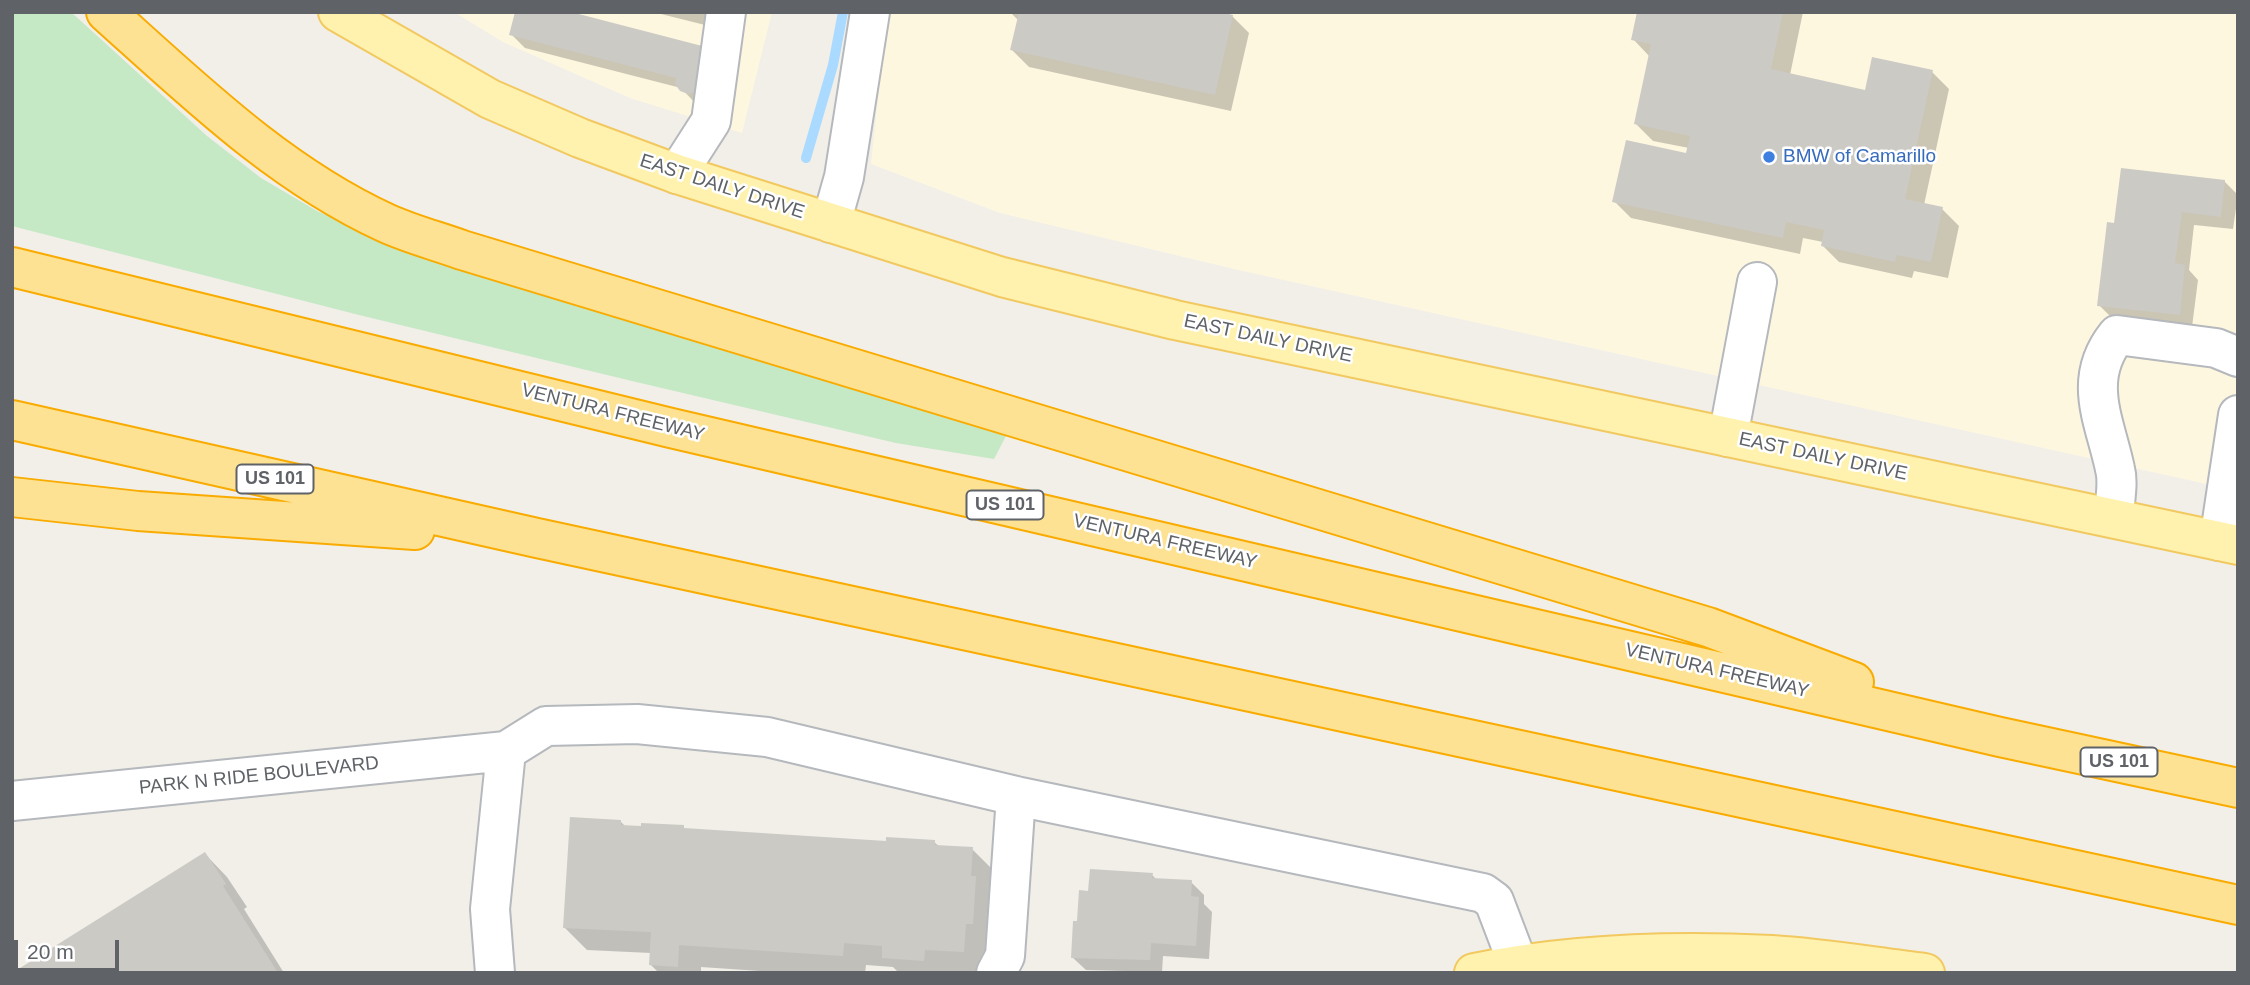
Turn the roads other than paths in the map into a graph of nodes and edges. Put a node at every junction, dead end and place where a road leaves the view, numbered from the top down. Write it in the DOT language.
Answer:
graph roads {
  1 [pos="106,12"];
  2 [pos="338,12"];
  3 [pos="726,12"];
  4 [pos="870,12"];
  5 [pos="382,24"];
  6 [pos="677,174"];
  7 [pos="831,223"];
  8 [pos="12,267"];
  9 [pos="1757,282"];
  10 [pos="2238,357"];
  11 [pos="2238,415"];
  12 [pos="12,419"];
  13 [pos="1728,437"];
  14 [pos="12,497"];
  15 [pos="2114,518"];
  16 [pos="537,538"];
  17 [pos="2228,543"];
  18 [pos="2000,737"];
  19 [pos="506,751"];
  20 [pos="2238,788"];
  21 [pos="1016,796"];
  22 [pos="12,801"];
  23 [pos="2238,905"];
  24 [pos="1518,964"];
  25 [pos="495,973"];
  26 [pos="996,973"];
  27 [pos="1474,973"];
  28 [pos="1925,973"];
  1 -- 18 [label="highway"];
  2 -- 5 [label="main road, EAST DAILY DRIVE"];
  3 -- 6 [label="street"];
  4 -- 7 [label="street"];
  5 -- 6 [label="main road, EAST DAILY DRIVE"];
  6 -- 7 [label="main road, EAST DAILY DRIVE"];
  7 -- 13 [label="main road, EAST DAILY DRIVE"];
  8 -- 18 [label="highway, VENTURA FREEWAY / US 101"];
  9 -- 13 [label="street"];
  10 -- 15 [label="street"];
  11 -- 17 [label="street"];
  12 -- 16 [label="highway, US 101"];
  13 -- 15 [label="main road, EAST DAILY DRIVE"];
  14 -- 16 [label="highway"];
  15 -- 17 [label="main road, EAST DAILY DRIVE"];
  16 -- 23 [label="highway, US 101"];
  18 -- 20 [label="highway, VENTURA FREEWAY / US 101"];
  19 -- 21 [label="street"];
  19 -- 22 [label="street, PARK N RIDE BOULEVARD"];
  19 -- 25 [label="street"];
  21 -- 24 [label="street"];
  21 -- 26 [label="street"];
  24 -- 27 [label="main road"];
  24 -- 28 [label="main road"];
}
